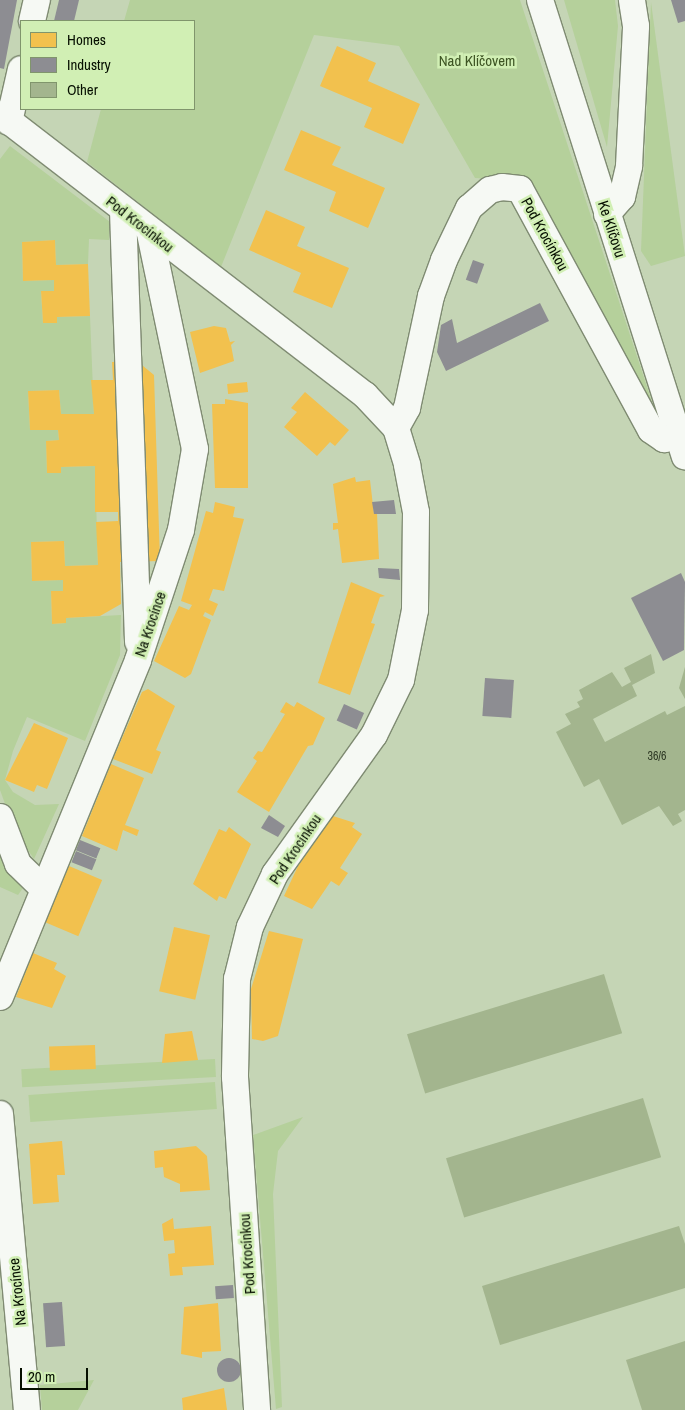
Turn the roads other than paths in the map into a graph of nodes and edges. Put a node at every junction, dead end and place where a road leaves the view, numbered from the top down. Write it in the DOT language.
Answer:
graph roads {
  1 [pos="37,0"];
  2 [pos="540,0"];
  3 [pos="632,0"];
  4 [pos="32,20"];
  5 [pos="20,72"];
  6 [pos="5,118"];
  7 [pos="123,211"];
  8 [pos="608,214"];
  9 [pos="150,233"];
  10 [pos="396,428"];
  11 [pos="681,447"];
  12 [pos="138,660"];
  13 [pos="0,818"];
  14 [pos="43,888"];
  15 [pos="0,997"];
  16 [pos="0,1114"];
  17 [pos="27,1410"];
  18 [pos="257,1410"];
  1 -- 4 [label="street"];
  2 -- 8 [label="street, Ke Klíčovu"];
  3 -- 8 [label="street"];
  5 -- 6 [label="street"];
  6 -- 7 [label="street, Pod Krocínkou"];
  7 -- 9 [label="street, Pod Krocínkou"];
  7 -- 12 [label="street"];
  8 -- 11 [label="street, Ke Klíčovu"];
  9 -- 10 [label="street, Pod Krocínkou"];
  9 -- 12 [label="street, Na Krocínce"];
  10 -- 11 [label="street, Pod Krocínkou"];
  10 -- 18 [label="street, Pod Krocínkou"];
  12 -- 14 [label="street, Na Krocínce"];
  13 -- 14 [label="street"];
  14 -- 15 [label="street, Na Krocínce"];
  16 -- 17 [label="street, Na Krocínce"];
}
